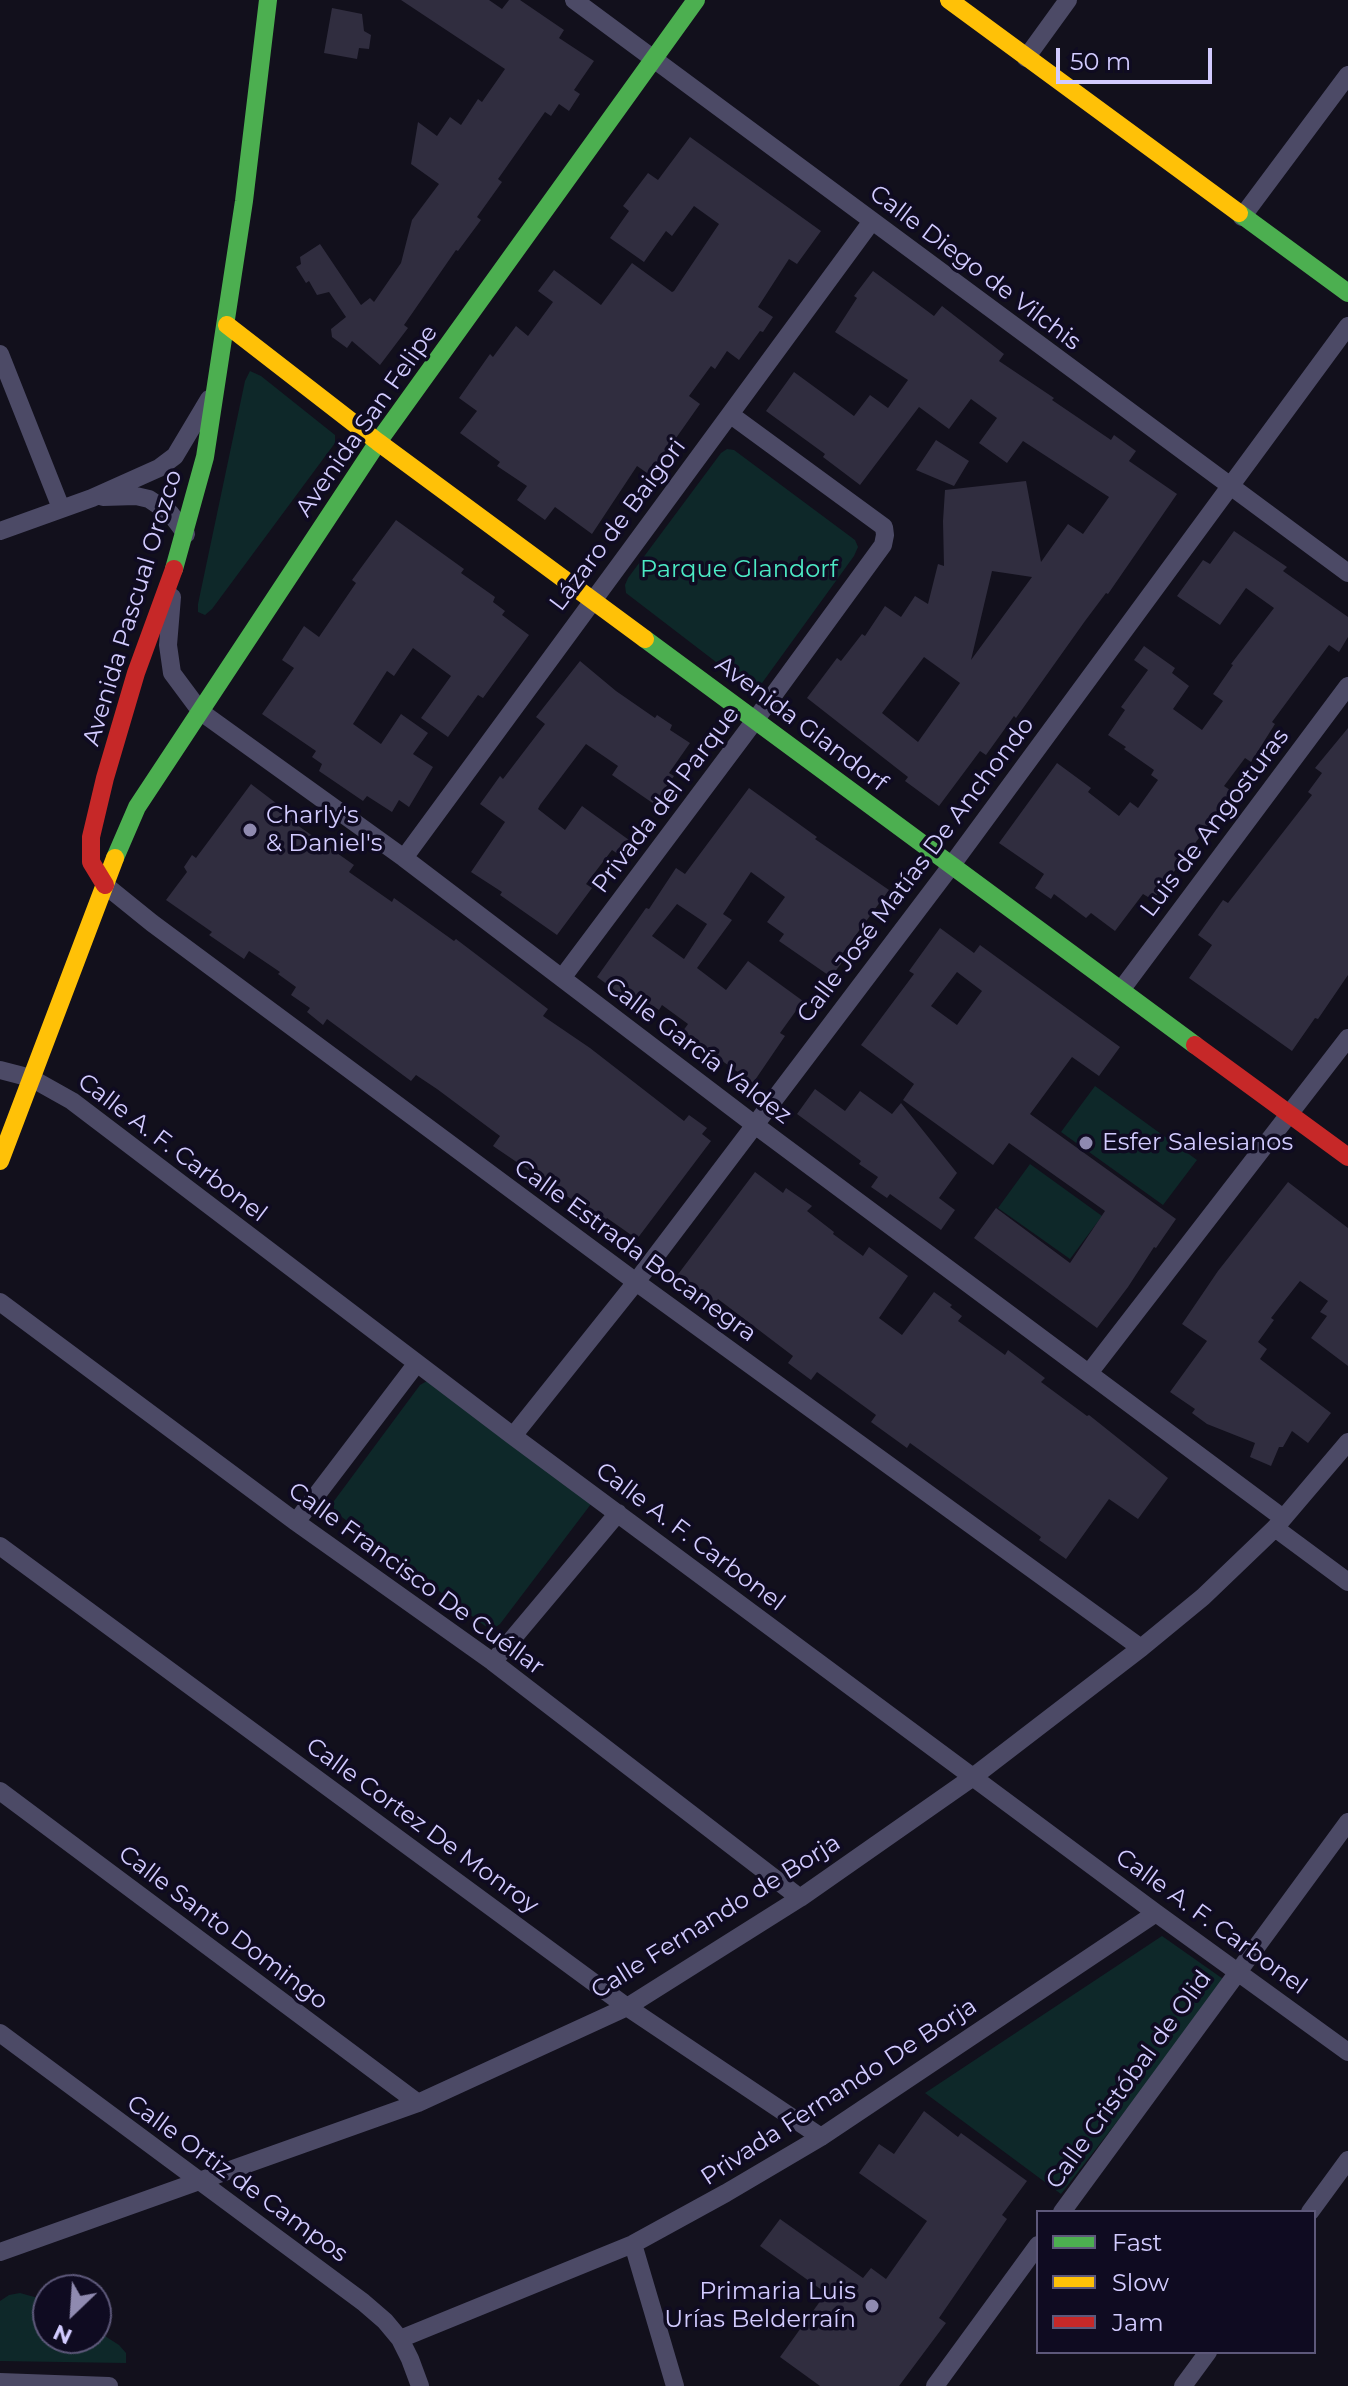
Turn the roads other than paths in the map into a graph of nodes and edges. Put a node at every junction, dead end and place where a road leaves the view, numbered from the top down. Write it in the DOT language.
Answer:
graph roads {
  1 [pos="268,0"];
  2 [pos="574,0"];
  3 [pos="696,0"];
  4 [pos="949,0"];
  5 [pos="1068,0"];
  6 [pos="1026,58"];
  7 [pos="653,59"];
  8 [pos="1348,75"];
  9 [pos="1341,99"];
  10 [pos="1242,217"];
  11 [pos="872,221"];
  12 [pos="1348,293"];
  13 [pos="227,325"];
  14 [pos="1348,326"];
  15 [pos="0,354"];
  16 [pos="217,385"];
  17 [pos="731,415"];
  18 [pos="378,442"];
  19 [pos="1230,487"];
  20 [pos="92,498"];
  21 [pos="61,508"];
  22 [pos="0,531"];
  23 [pos="186,534"];
  24 [pos="1348,573"];
  25 [pos="173,574"];
  26 [pos="591,600"];
  27 [pos="1348,686"];
  28 [pos="201,712"];
  29 [pos="756,719"];
  30 [pos="404,858"];
  31 [pos="951,866"];
  32 [pos="105,885"];
  33 [pos="562,978"];
  34 [pos="1121,990"];
  35 [pos="1348,1038"];
  36 [pos="0,1070"];
  37 [pos="31,1078"];
  38 [pos="1291,1115"];
  39 [pos="755,1125"];
  40 [pos="1348,1157"];
  41 [pos="0,1161"];
  42 [pos="636,1282"];
  43 [pos="0,1302"];
  44 [pos="417,1363"];
  45 [pos="1089,1373"];
  46 [pos="513,1436"];
  47 [pos="1348,1442"];
  48 [pos="618,1513"];
  49 [pos="296,1522"];
  50 [pos="1279,1523"];
  51 [pos="0,1546"];
  52 [pos="1348,1582"];
  53 [pos="1141,1648"];
  54 [pos="493,1662"];
  55 [pos="973,1777"];
  56 [pos="0,1791"];
  57 [pos="1348,1822"];
  58 [pos="800,1898"];
  59 [pos="1156,1913"];
  60 [pos="1238,1973"];
  61 [pos="627,2007"];
  62 [pos="0,2033"];
  63 [pos="1348,2052"];
  64 [pos="418,2103"];
  65 [pos="821,2137"];
  66 [pos="1348,2160"];
  67 [pos="198,2181"];
  68 [pos="1063,2210"];
  69 [pos="1311,2210"];
  70 [pos="633,2244"];
  71 [pos="1036,2248"];
  72 [pos="0,2252"];
  73 [pos="400,2339"];
  74 [pos="1207,2354"];
  75 [pos="0,2382"];
  76 [pos="109,2386"];
  77 [pos="420,2386"];
  78 [pos="675,2386"];
  79 [pos="935,2386"];
  80 [pos="1183,2386"];
  1 -- 13 [label="main road, Avenida Pascual Orozco"];
  2 -- 7 [label="street, Calle Diego de Vilchis"];
  3 -- 7 [label="main road, Avenida San Felipe"];
  4 -- 6 [label="main road"];
  5 -- 6 [label="street"];
  6 -- 10 [label="main road"];
  7 -- 11 [label="street, Calle Diego de Vilchis"];
  7 -- 18 [label="main road, Avenida San Felipe"];
  8 -- 9 [label="street"];
  9 -- 10 [label="street"];
  10 -- 12 [label="main road"];
  11 -- 17 [label="street, Lázaro de Baigori"];
  11 -- 19 [label="street, Calle Diego de Vilchis"];
  13 -- 16 [label="main road, Avenida Pascual Orozco"];
  13 -- 18 [label="main road, Avenida Glandorf"];
  14 -- 19 [label="street, Calle José Matías De Anchondo"];
  15 -- 21 [label="street"];
  16 -- 20 [label="street"];
  16 -- 23 [label="main road, Avenida Pascual Orozco"];
  17 -- 26 [label="street, Lázaro de Baigori"];
  17 -- 29 [label="street, Privada del Parque"];
  18 -- 26 [label="main road, Avenida Glandorf"];
  18 -- 28 [label="main road, Avenida San Felipe"];
  19 -- 24 [label="street, Calle Diego de Vilchis"];
  19 -- 31 [label="street, Calle José Matías De Anchondo"];
  20 -- 21 [label="street"];
  20 -- 23 [label="street"];
  21 -- 22 [label="street"];
  23 -- 25 [label="main road, Avenida Pascual Orozco"];
  25 -- 28 [label="street, Calle García Valdez"];
  25 -- 32 [label="main road, Avenida Pascual Orozco"];
  26 -- 29 [label="main road, Avenida Glandorf"];
  26 -- 30 [label="street, Lázaro de Baigori"];
  27 -- 34 [label="street, Luis de Angosturas"];
  28 -- 30 [label="street, Calle García Valdez"];
  28 -- 32 [label="main road, Avenida San Felipe"];
  29 -- 31 [label="main road, Avenida Glandorf"];
  29 -- 33 [label="street, Privada del Parque"];
  30 -- 33 [label="street, Calle García Valdez"];
  31 -- 34 [label="main road, Avenida Glandorf"];
  31 -- 39 [label="street, Calle José Matías De Anchondo"];
  32 -- 37 [label="main road"];
  32 -- 42 [label="street, Calle Estrada Bocanegra"];
  33 -- 39 [label="street, Calle García Valdez"];
  34 -- 38 [label="main road, Avenida Glandorf"];
  35 -- 38 [label="street"];
  36 -- 37 [label="street, Calle A. F. Carbonel"];
  37 -- 41 [label="main road"];
  37 -- 44 [label="street, Calle A. F. Carbonel"];
  38 -- 40 [label="main road, Avenida Glandorf"];
  38 -- 45 [label="street"];
  39 -- 42 [label="street, Calle José Matías De Anchondo"];
  39 -- 45 [label="street, Calle García Valdez"];
  42 -- 46 [label="street, Calle José Matías De Anchondo"];
  42 -- 53 [label="street, Calle Estrada Bocanegra"];
  43 -- 49 [label="street, Calle Francisco De Cuéllar"];
  44 -- 46 [label="street, Calle A. F. Carbonel"];
  44 -- 49 [label="street"];
  45 -- 50 [label="street, Calle García Valdez"];
  46 -- 48 [label="street, Calle A. F. Carbonel"];
  47 -- 50 [label="street, Calle Fernando de Borja"];
  48 -- 54 [label="street"];
  48 -- 55 [label="street, Calle A. F. Carbonel"];
  49 -- 54 [label="street, Calle Francisco De Cuéllar"];
  50 -- 52 [label="street, Calle García Valdez"];
  50 -- 53 [label="street, Calle Fernando de Borja"];
  51 -- 61 [label="street, Calle Cortez De Monroy"];
  53 -- 55 [label="street, Calle Fernando de Borja"];
  54 -- 58 [label="street, Calle Francisco De Cuéllar"];
  55 -- 58 [label="street, Calle Fernando de Borja"];
  55 -- 59 [label="street, Calle A. F. Carbonel"];
  56 -- 64 [label="street, Calle Santo Domingo"];
  57 -- 60 [label="street, Calle Cristóbal de Olid"];
  58 -- 61 [label="street, Calle Fernando de Borja"];
  59 -- 60 [label="street, Calle A. F. Carbonel"];
  59 -- 65 [label="street, Privada Fernando De Borja"];
  60 -- 63 [label="street, Calle A. F. Carbonel"];
  60 -- 68 [label="street, Calle Cristóbal de Olid"];
  61 -- 64 [label="street, Calle Fernando de Borja"];
  61 -- 65 [label="street, Calle Cortez De Monroy"];
  62 -- 67 [label="street, Calle Ortiz de Campos"];
  64 -- 67 [label="street, Calle Fernando de Borja"];
  65 -- 70 [label="street, Privada Fernando De Borja"];
  66 -- 69 [label="street"];
  67 -- 72 [label="street, Calle Fernando de Borja"];
  67 -- 73 [label="street, Calle Ortiz de Campos"];
  70 -- 73 [label="street, Privada Fernando De Borja"];
  70 -- 78 [label="street"];
  71 -- 79 [label="street"];
  73 -- 77 [label="street, Calle Ortiz de Campos"];
  74 -- 80 [label="street"];
  75 -- 76 [label="street"];
}
